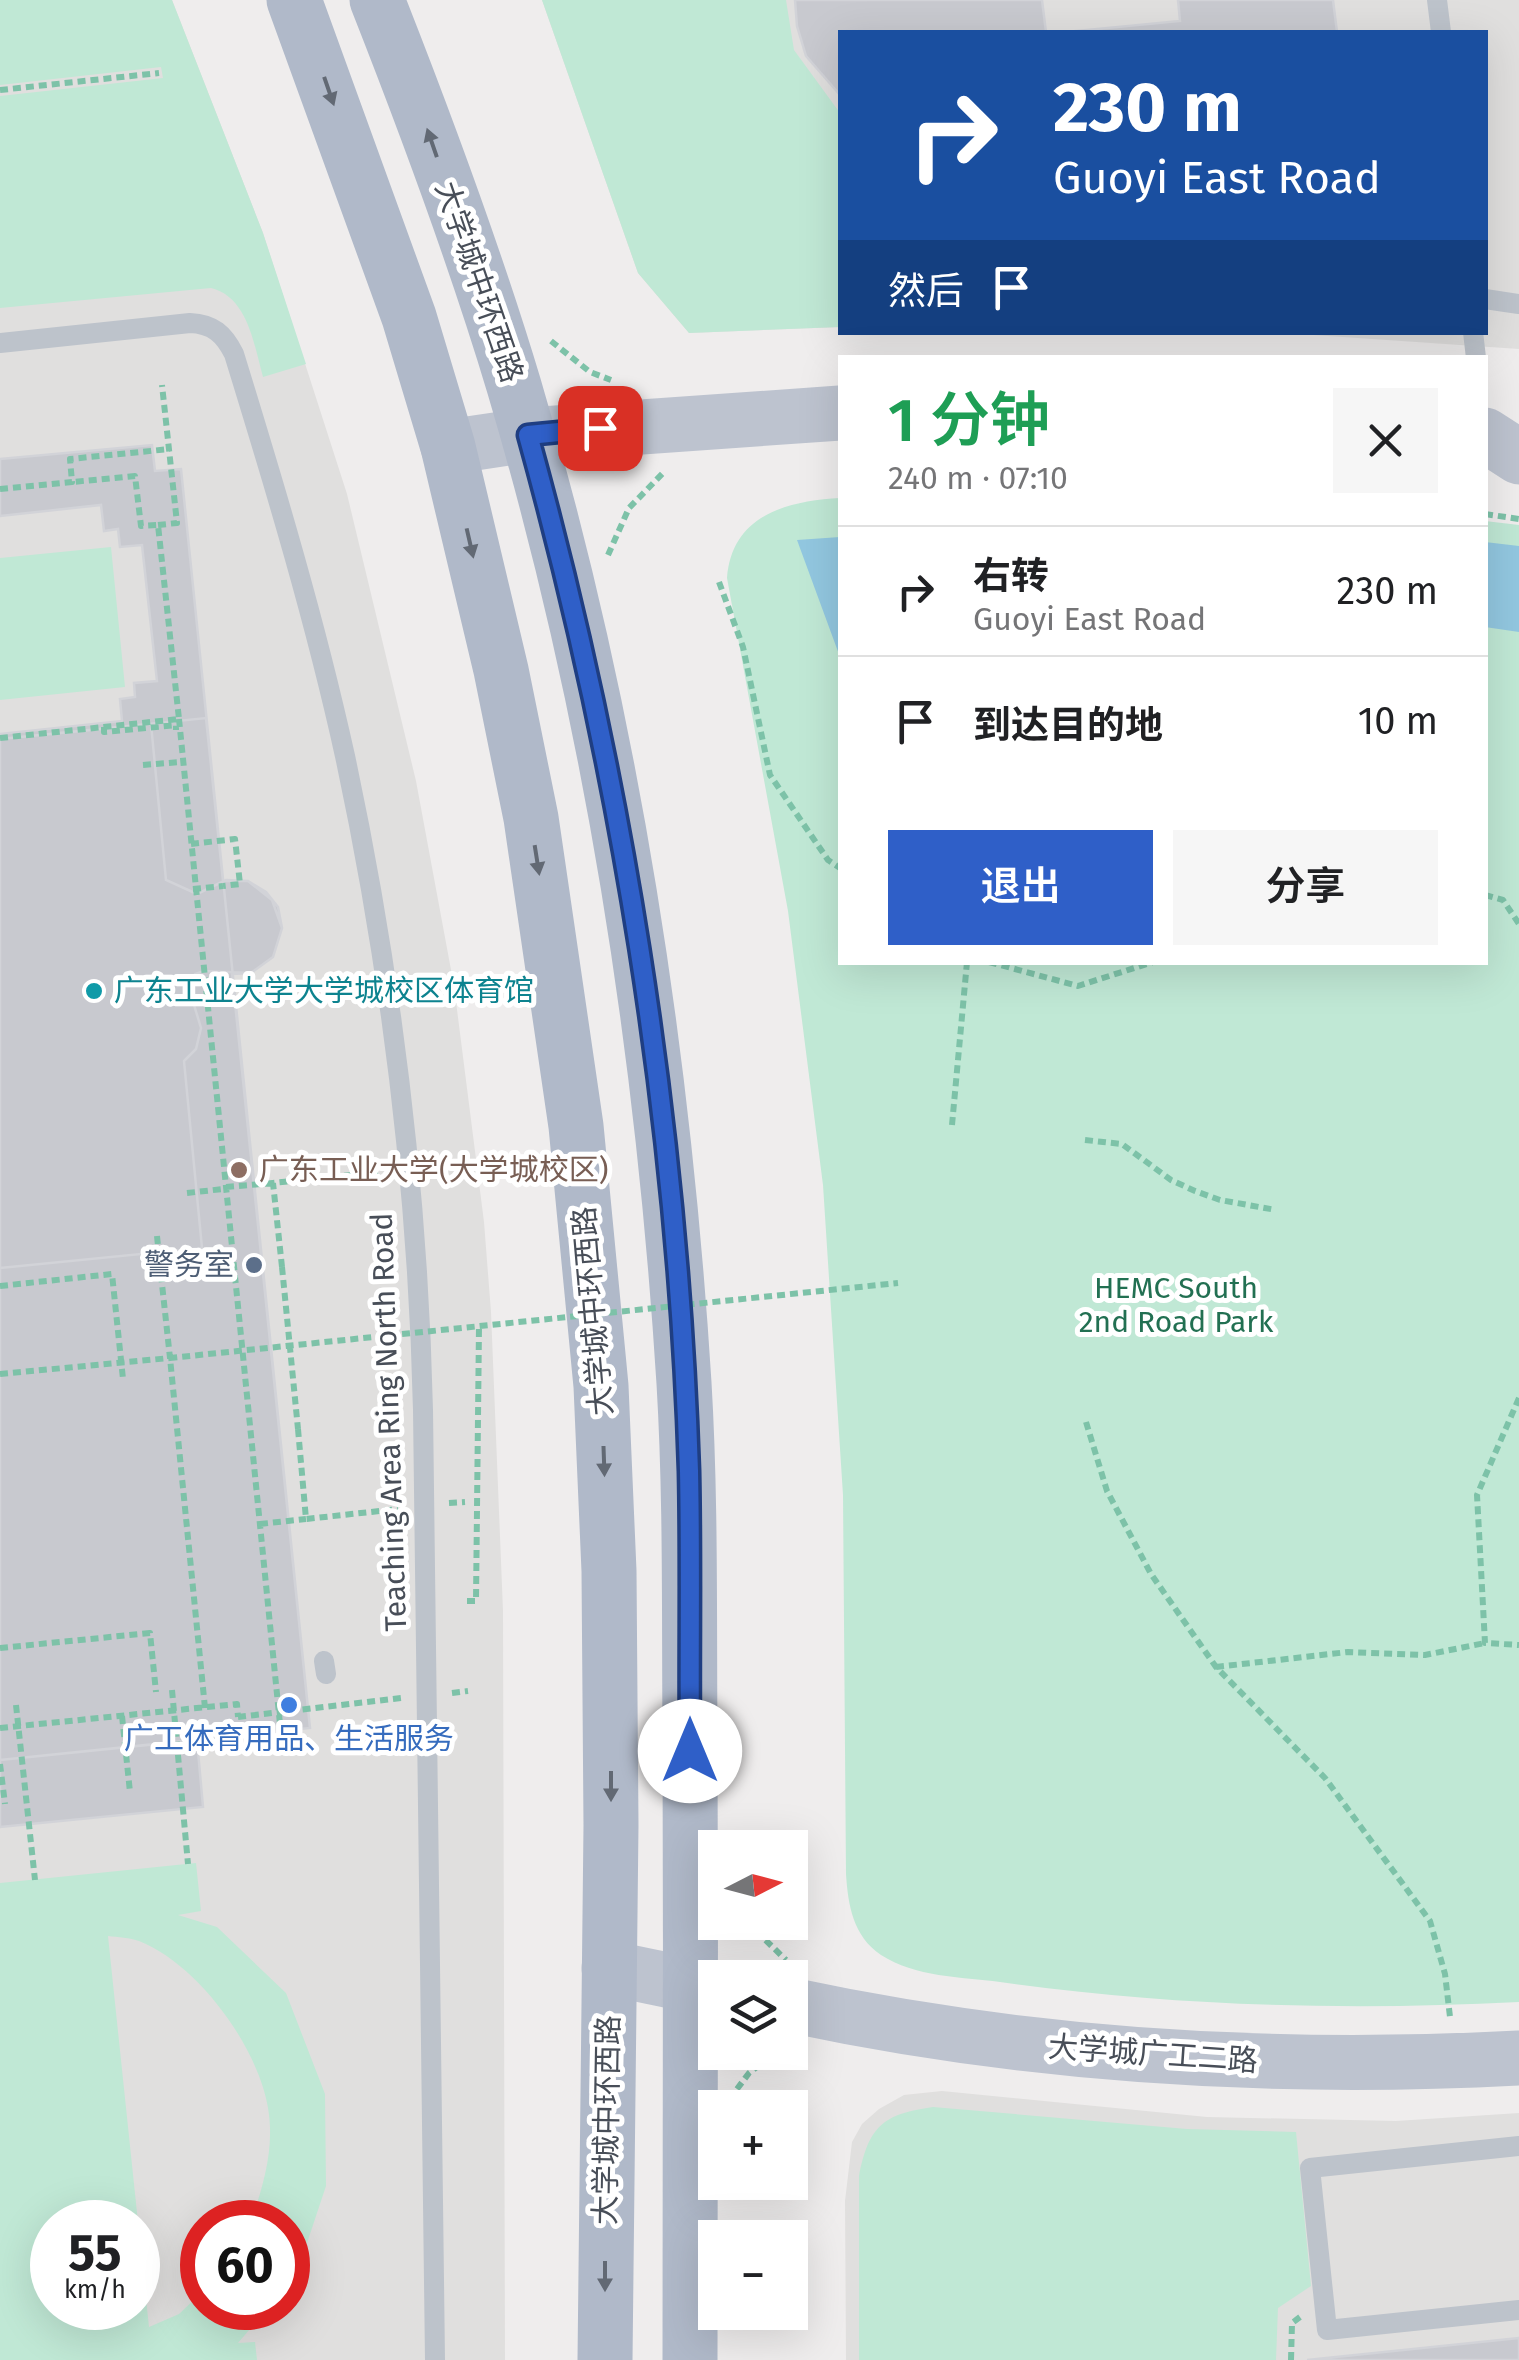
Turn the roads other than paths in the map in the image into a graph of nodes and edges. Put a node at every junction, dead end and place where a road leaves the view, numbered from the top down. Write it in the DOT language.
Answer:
graph roads {
  1 [pos="294,0"];
  2 [pos="377,0"];
  3 [pos="1438,0"];
  4 [pos="1441,30"];
  5 [pos="1488,299"];
  6 [pos="1519,304"];
  7 [pos="0,343"];
  8 [pos="838,413"];
  9 [pos="1519,425"];
  10 [pos="1488,433"];
  11 [pos="528,435"];
  12 [pos="1488,436"];
  13 [pos="448,448"];
  14 [pos="1519,457"];
  15 [pos="702,1960"];
  16 [pos="609,1968"];
  17 [pos="698,1986"];
  18 [pos="808,2009"];
  19 [pos="1519,2058"];
  20 [pos="700,2070"];
  21 [pos="1519,2146"];
  22 [pos="1519,2310"];
  23 [pos="435,2360"];
  24 [pos="605,2360"];
  25 [pos="690,2360"];
  1 -- 13 [label="main road, 大学城中环西路, one-way"];
  11 -- 2 [label="main road, 大学城中环西路, one-way"];
  3 -- 4 [label="lane"];
  5 -- 6 [label="lane"];
  7 -- 23 [label="lane, Teaching Area Ring North Road"];
  8 -- 11 [label="street"];
  9 -- 10 [label="street"];
  11 -- 13 [label="street"];
  11 -- 15 [label="main road, 大学城中环西路"];
  12 -- 14 [label="street"];
  13 -- 16 [label="main road, 大学城中环西路, one-way"];
  16 -- 17 [label="street"];
  16 -- 24 [label="main road, 大学城中环西路, one-way"];
  18 -- 19 [label="street, 大学城广工二路"];
  20 -- 25 [label="main road, 大学城中环西路"];
  21 -- 22 [label="lane"];
}
